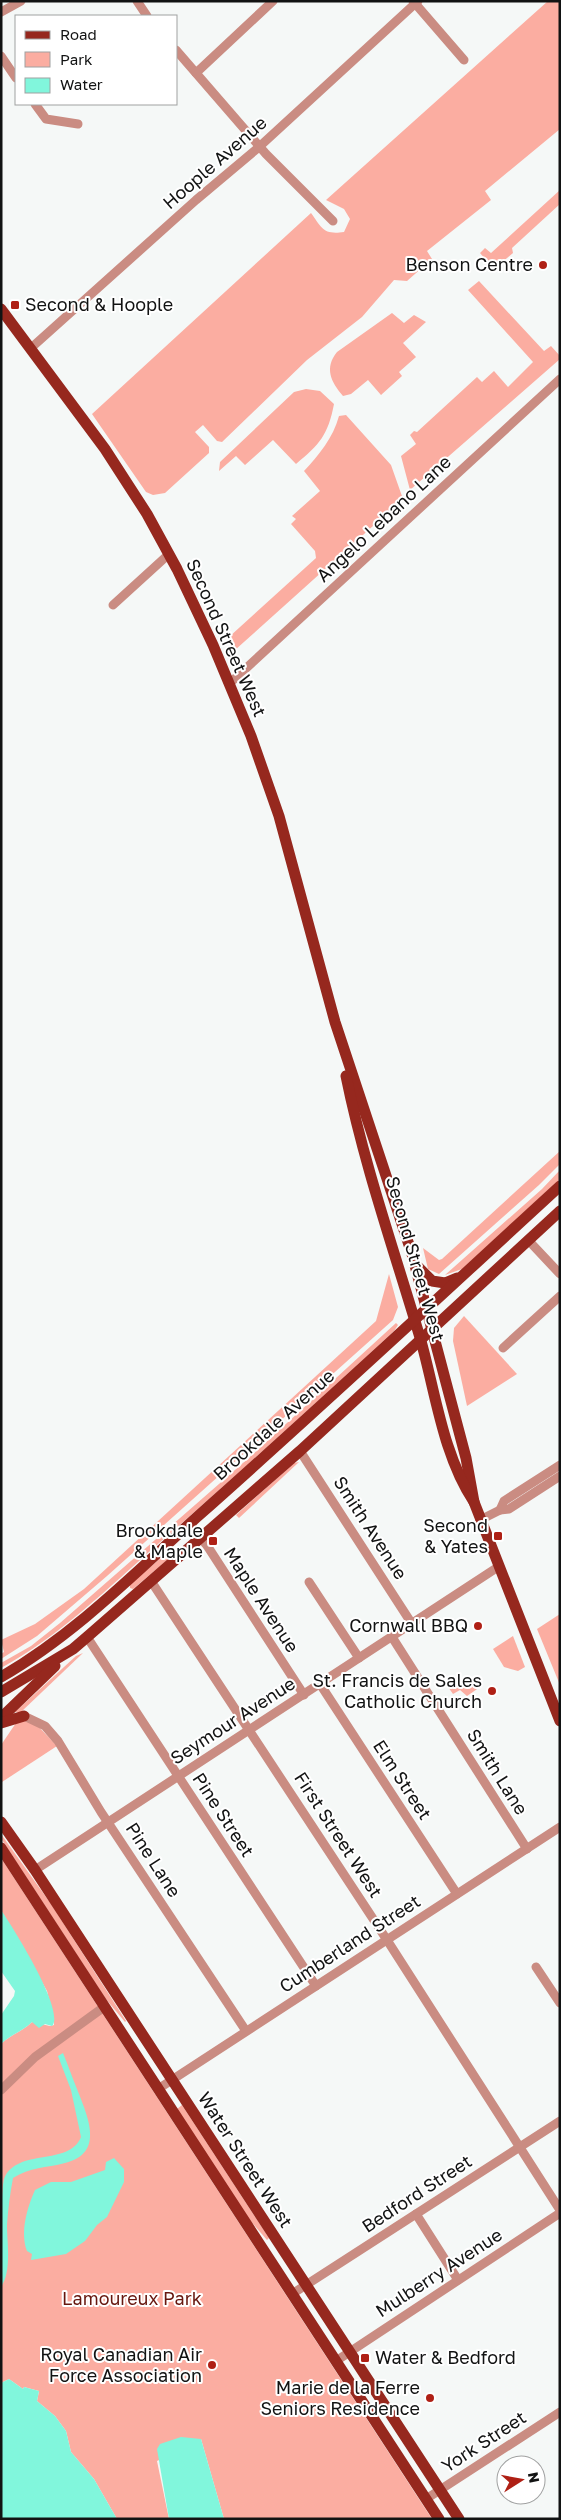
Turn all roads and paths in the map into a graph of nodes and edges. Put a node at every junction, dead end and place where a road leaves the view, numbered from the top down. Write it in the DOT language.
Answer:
graph roads {
  1 [pos="20,1"];
  2 [pos="137,1"];
  3 [pos="273,1"];
  4 [pos="416,2"];
  5 [pos="1,12"];
  6 [pos="146,15"];
  7 [pos="178,52"];
  8 [pos="1,56"];
  9 [pos="464,60"];
  10 [pos="196,73"];
  11 [pos="15,77"];
  12 [pos="36,105"];
  13 [pos="78,124"];
  14 [pos="259,147"];
  15 [pos="333,221"];
  16 [pos="1,309"];
  17 [pos="31,348"];
  18 [pos="560,379"];
  19 [pos="169,554"];
  20 [pos="113,606"];
  21 [pos="230,684"];
  22 [pos="335,1022"];
  23 [pos="560,1186"];
  24 [pos="560,1211"];
  25 [pos="529,1240"];
  26 [pos="412,1254"];
  27 [pos="560,1274"];
  28 [pos="461,1277"];
  29 [pos="560,1296"];
  30 [pos="427,1308"];
  31 [pos="414,1320"];
  32 [pos="432,1329"];
  33 [pos="420,1340"];
  34 [pos="503,1348"];
  35 [pos="300,1451"];
  36 [pos="560,1464"];
  37 [pos="553,1477"];
  38 [pos="474,1502"];
  39 [pos="480,1520"];
  40 [pos="190,1524"];
  41 [pos="201,1538"];
  42 [pos="498,1567"];
  43 [pos="151,1581"];
  44 [pos="309,1582"];
  45 [pos="412,1624"];
  46 [pos="88,1637"];
  47 [pos="392,1637"];
  48 [pos="73,1649"];
  49 [pos="359,1658"];
  50 [pos="1,1677"];
  51 [pos="320,1684"];
  52 [pos="1,1692"];
  53 [pos="304,1695"];
  54 [pos="24,1716"];
  55 [pos="1,1718"];
  56 [pos="560,1721"];
  57 [pos="1,1723"];
  58 [pos="250,1730"];
  59 [pos="178,1776"];
  60 [pos="1,1822"];
  61 [pos="109,1823"];
  62 [pos="560,1827"];
  63 [pos="1,1848"];
  64 [pos="527,1849"];
  65 [pos="36,1870"];
  66 [pos="457,1894"];
  67 [pos="387,1940"];
  68 [pos="536,1967"];
  69 [pos="316,1986"];
  70 [pos="560,2003"];
  71 [pos="104,2007"];
  72 [pos="246,2031"];
  73 [pos="172,2079"];
  74 [pos="158,2089"];
  75 [pos="1,2090"];
  76 [pos="560,2121"];
  77 [pos="520,2147"];
  78 [pos="560,2212"];
  79 [pos="416,2214"];
  80 [pos="458,2280"];
  81 [pos="306,2286"];
  82 [pos="292,2294"];
  83 [pos="350,2352"];
  84 [pos="336,2361"];
  85 [pos="560,2412"];
  86 [pos="440,2490"];
  87 [pos="426,2499"];
  88 [pos="439,2519"];
  89 [pos="458,2519"];
  1 -- 5 [label="street"];
  2 -- 6 [label="street"];
  3 -- 10 [label="street"];
  4 -- 9 [label="street"];
  4 -- 14 [label="street, Hoople Avenue"];
  7 -- 10 [label="street"];
  8 -- 11 [label="street"];
  10 -- 14 [label="street"];
  12 -- 13 [label="street"];
  14 -- 15 [label="street"];
  14 -- 17 [label="street, Hoople Avenue"];
  16 -- 17 [label="main road, Second Street West"];
  17 -- 19 [label="main road, Second Street West"];
  18 -- 21 [label="street, Angelo Lebano Lane"];
  19 -- 20 [label="street"];
  19 -- 21 [label="main road, Second Street West"];
  21 -- 22 [label="main road, Second Street West"];
  22 -- 26 [label="main road, Second Street West"];
  22 -- 31 [label="main road, Second Street West"];
  23 -- 28 [label="main road, Brookdale Avenue"];
  24 -- 25 [label="main road, Brookdale Avenue"];
  25 -- 27 [label="street"];
  25 -- 32 [label="main road, Brookdale Avenue"];
  26 -- 28 [label="main road"];
  26 -- 30 [label="main road, Second Street West"];
  28 -- 30 [label="main road, Brookdale Avenue"];
  29 -- 34 [label="street"];
  30 -- 31 [label="main road, Brookdale Avenue"];
  30 -- 32 [label="main road, Second Street West"];
  31 -- 33 [label="main road, Second Street West"];
  31 -- 40 [label="main road, Brookdale Avenue"];
  32 -- 33 [label="main road, Brookdale Avenue"];
  32 -- 38 [label="main road, Second Street West"];
  33 -- 35 [label="main road, Brookdale Avenue"];
  33 -- 38 [label="main road, Second Street West"];
  35 -- 41 [label="main road, Brookdale Avenue"];
  35 -- 45 [label="street, Smith Avenue"];
  36 -- 37 [label="street"];
  37 -- 39 [label="street"];
  38 -- 39 [label="main road, Second Street West"];
  39 -- 42 [label="main road, Second Street West"];
  40 -- 41 [label="street, Maple Avenue"];
  40 -- 50 [label="main road, Brookdale Avenue"];
  41 -- 43 [label="main road, Brookdale Avenue"];
  41 -- 53 [label="street, Maple Avenue"];
  42 -- 45 [label="street, Seymour Avenue"];
  42 -- 56 [label="main road, Second Street West"];
  43 -- 46 [label="main road, Brookdale Avenue"];
  43 -- 58 [label="street, First Street West"];
  44 -- 49 [label="street"];
  45 -- 47 [label="street, Seymour Avenue"];
  46 -- 48 [label="main road, Brookdale Avenue"];
  46 -- 59 [label="street, Pine Street"];
  47 -- 49 [label="street, Seymour Avenue"];
  47 -- 64 [label="street, Smith Lane"];
  48 -- 52 [label="main road, Brookdale Avenue"];
  48 -- 55 [label="main road"];
  49 -- 51 [label="street, Seymour Avenue"];
  51 -- 53 [label="street, Seymour Avenue"];
  51 -- 66 [label="street, Elm Street"];
  53 -- 58 [label="street, Seymour Avenue"];
  54 -- 57 [label="main road"];
  54 -- 61 [label="street, Pine Lane"];
  58 -- 59 [label="street, Seymour Avenue"];
  58 -- 67 [label="street, First Street West"];
  59 -- 61 [label="street, Seymour Avenue"];
  59 -- 69 [label="street, Pine Street"];
  60 -- 65 [label="main road, Water Street West"];
  61 -- 65 [label="street, Seymour Avenue"];
  61 -- 72 [label="street, Pine Lane"];
  62 -- 64 [label="street, Cumberland Street"];
  63 -- 71 [label="main road, Water Street West"];
  64 -- 66 [label="street, Cumberland Street"];
  65 -- 73 [label="main road, Water Street West"];
  66 -- 67 [label="street, Cumberland Street"];
  67 -- 69 [label="street, Cumberland Street"];
  67 -- 77 [label="street, First Street West"];
  68 -- 70 [label="street"];
  69 -- 72 [label="street, Cumberland Street"];
  71 -- 74 [label="main road, Water Street West"];
  71 -- 75 [label="street"];
  72 -- 73 [label="street, Cumberland Street"];
  73 -- 74 [label="street, Cumberland Street"];
  73 -- 81 [label="main road, Water Street West"];
  74 -- 82 [label="main road, Water Street West"];
  76 -- 77 [label="street, Bedford Street"];
  77 -- 78 [label="street, First Street West"];
  77 -- 79 [label="street, Bedford Street"];
  78 -- 80 [label="street, Mulberry Avenue"];
  79 -- 80 [label="street"];
  79 -- 81 [label="street, Bedford Street"];
  80 -- 83 [label="street, Mulberry Avenue"];
  81 -- 82 [label="street, Bedford Street"];
  81 -- 83 [label="main road, Water Street West"];
  82 -- 84 [label="main road, Water Street West"];
  83 -- 84 [label="street, Mulberry Avenue"];
  83 -- 86 [label="main road, Water Street West"];
  84 -- 87 [label="main road, Water Street West"];
  85 -- 86 [label="street, York Street"];
  86 -- 87 [label="street, York Street"];
  86 -- 89 [label="main road, Water Street West"];
  87 -- 88 [label="main road, Water Street West"];
}
